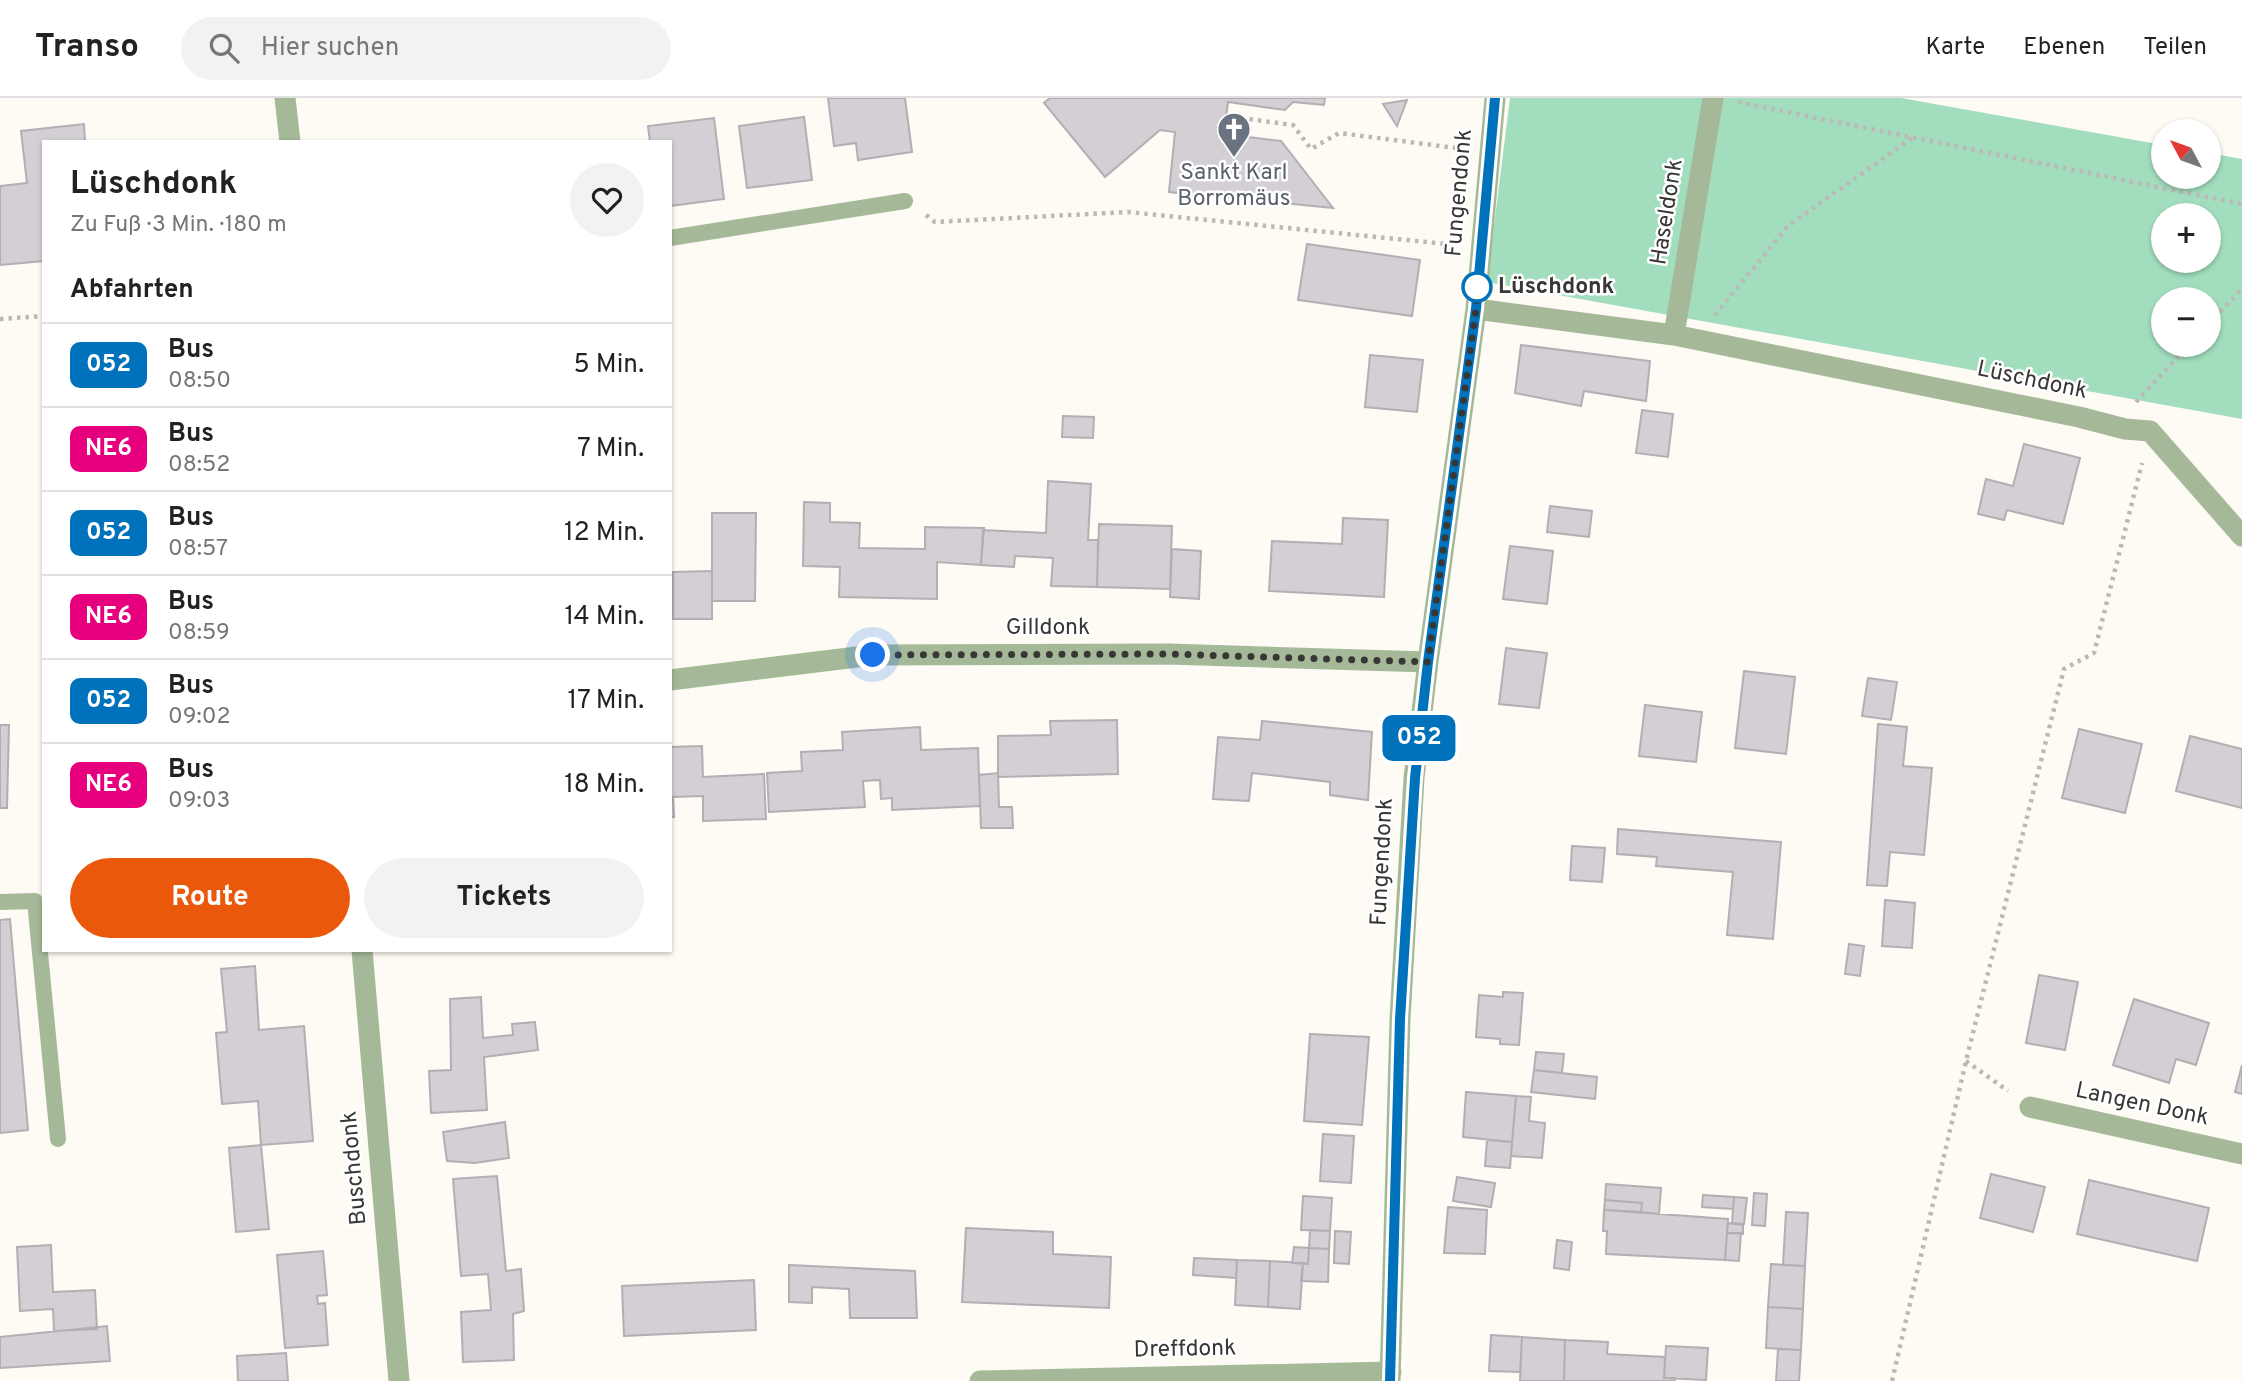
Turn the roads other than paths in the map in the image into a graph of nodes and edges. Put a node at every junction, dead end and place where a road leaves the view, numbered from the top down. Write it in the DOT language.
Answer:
graph roads {
  1 [pos="285,98"];
  2 [pos="1495,98"];
  3 [pos="1722,99"];
  4 [pos="290,140"];
  5 [pos="905,201"];
  6 [pos="672,238"];
  7 [pos="1476,309"];
  8 [pos="1684,338"];
  9 [pos="2242,536"];
  10 [pos="1428,662"];
  11 [pos="672,680"];
  12 [pos="0,902"];
  13 [pos="362,952"];
  14 [pos="2030,1107"];
  15 [pos="58,1139"];
  16 [pos="2242,1154"];
  17 [pos="1390,1377"];
  18 [pos="399,1381"];
  19 [pos="980,1381"];
  1 -- 4 [label="street"];
  2 -- 7 [label="street, Fungendonk"];
  3 -- 8 [label="street, Haseldonk"];
  5 -- 6 [label="lane"];
  7 -- 8 [label="street, Lüschdonk"];
  7 -- 10 [label="street, Fungendonk"];
  8 -- 9 [label="street, Lüschdonk"];
  10 -- 11 [label="street, Gilldonk"];
  10 -- 17 [label="street, Fungendonk"];
  12 -- 15 [label="lane"];
  13 -- 18 [label="street, Buschdonk"];
  14 -- 16 [label="street, Langen Donk"];
  17 -- 19 [label="street, Dreffdonk"];
}
